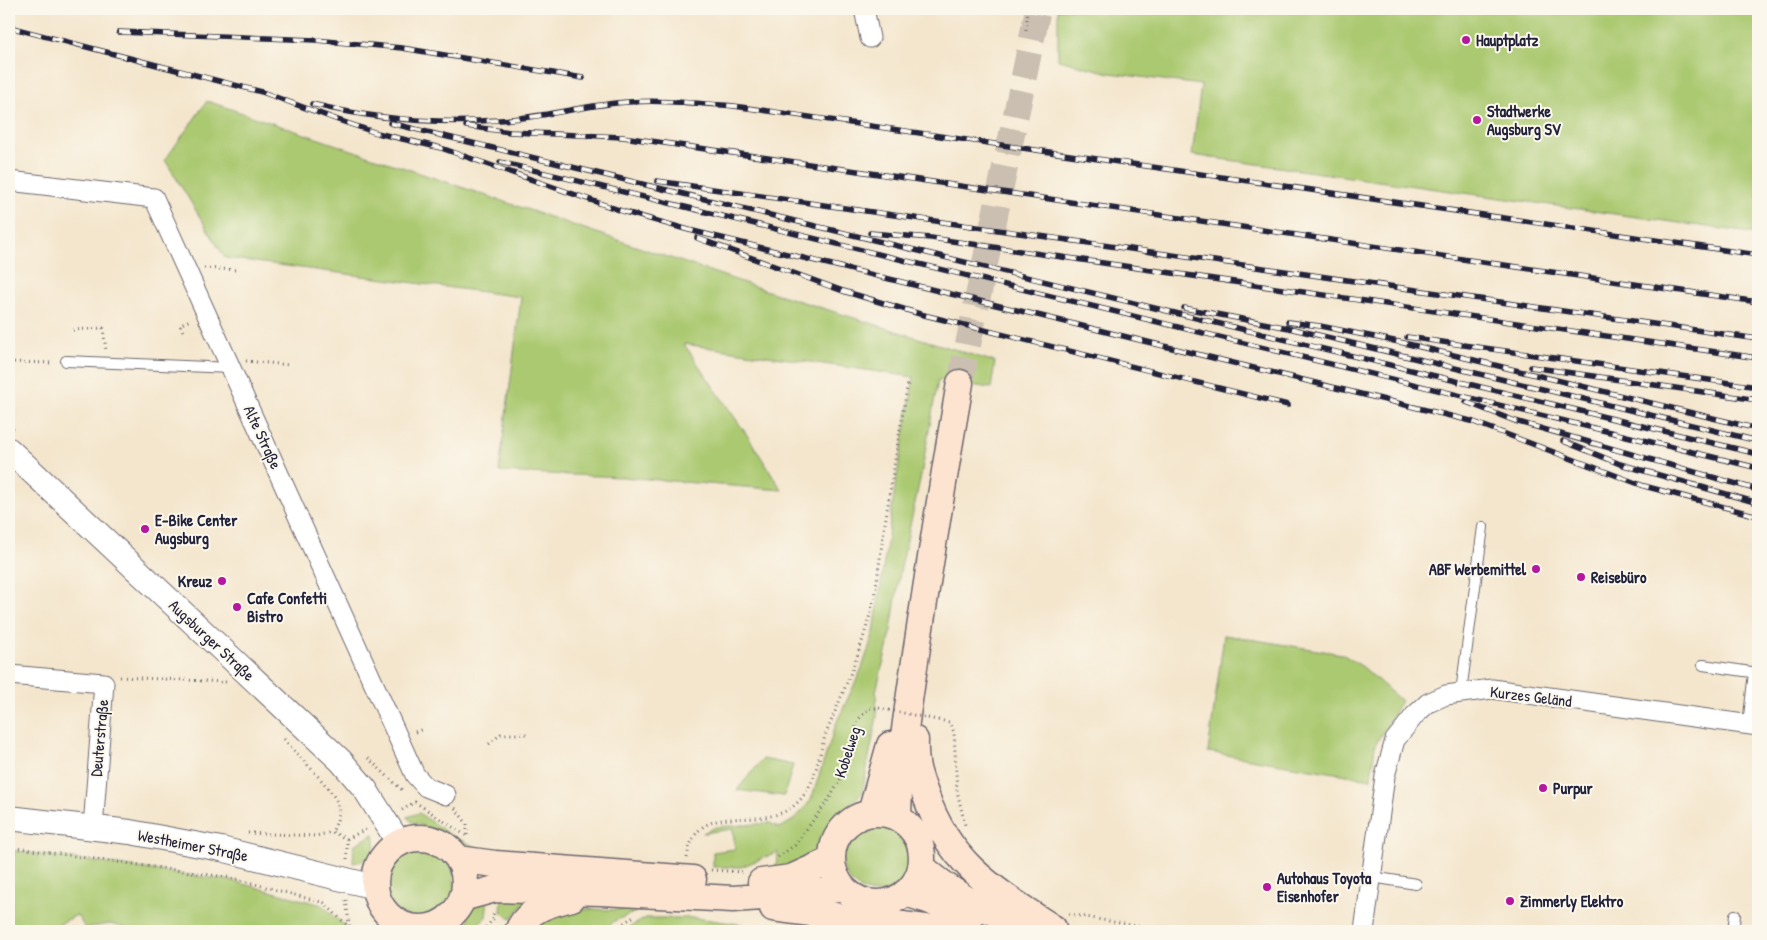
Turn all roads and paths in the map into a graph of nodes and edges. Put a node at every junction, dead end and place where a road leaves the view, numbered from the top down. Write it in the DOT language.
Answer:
graph roads {
  1 [pos="864,9"];
  2 [pos="1028,9"];
  3 [pos="1026,30"];
  4 [pos="870,38"];
  5 [pos="9,181"];
  6 [pos="236,270"];
  7 [pos="189,275"];
  8 [pos="73,330"];
  9 [pos="66,361"];
  10 [pos="9,362"];
  11 [pos="108,362"];
  12 [pos="290,366"];
  13 [pos="231,368"];
  14 [pos="908,382"];
  15 [pos="960,383"];
  16 [pos="9,450"];
  17 [pos="1483,527"];
  18 [pos="915,661"];
  19 [pos="1703,665"];
  20 [pos="1756,673"];
  21 [pos="9,675"];
  22 [pos="229,682"];
  23 [pos="104,683"];
  24 [pos="1461,692"];
  25 [pos="1753,726"];
  26 [pos="529,734"];
  27 [pos="489,744"];
  28 [pos="327,788"];
  29 [pos="446,795"];
  30 [pos="871,813"];
  31 [pos="9,818"];
  32 [pos="898,818"];
  33 [pos="385,819"];
  34 [pos="93,828"];
  35 [pos="966,828"];
  36 [pos="399,843"];
  37 [pos="467,845"];
  38 [pos="9,847"];
  39 [pos="831,860"];
  40 [pos="770,862"];
  41 [pos="921,866"];
  42 [pos="747,870"];
  43 [pos="685,873"];
  44 [pos="1372,877"];
  45 [pos="346,881"];
  46 [pos="1416,884"];
  47 [pos="375,886"];
  48 [pos="842,888"];
  49 [pos="602,892"];
  50 [pos="905,893"];
  51 [pos="733,899"];
  52 [pos="458,915"];
  53 [pos="1735,915"];
  54 [pos="494,918"];
  55 [pos="1062,924"];
  56 [pos="348,926"];
  57 [pos="426,929"];
  58 [pos="350,931"];
  59 [pos="482,931"];
  60 [pos="518,931"];
  61 [pos="948,931"];
  62 [pos="1005,931"];
  63 [pos="1164,931"];
  64 [pos="1364,931"];
  65 [pos="1733,931"];
  1 -- 4 [label="street"];
  2 -- 3 [label="path"];
  5 -- 7 [label="street, Alte Straße"];
  6 -- 7 [label="path"];
  7 -- 13 [label="street, Alte Straße"];
  8 -- 11 [label="path"];
  9 -- 10 [label="path"];
  9 -- 11 [label="lane"];
  11 -- 13 [label="lane"];
  12 -- 13 [label="path"];
  13 -- 29 [label="street, Alte Straße"];
  14 -- 43 [label="path"];
  15 -- 18 [label="main road"];
  16 -- 33 [label="street, Augsburger Straße"];
  17 -- 24 [label="lane"];
  18 -- 30 [label="main road"];
  18 -- 32 [label="main road"];
  18 -- 55 [label="main road"];
  19 -- 20 [label="lane"];
  20 -- 25 [label="lane"];
  21 -- 23 [label="street, Deuterstraße"];
  22 -- 23 [label="path"];
  23 -- 34 [label="street, Deuterstraße"];
  24 -- 25 [label="street, Kurzes Geländ"];
  24 -- 44 [label="street, Kurzes Geländ"];
  26 -- 27 [label="path"];
  28 -- 33 [label="path"];
  29 -- 37 [label="path"];
  30 -- 32 [label="main road"];
  30 -- 39 [label="main road"];
  31 -- 34 [label="street, Westheimer Straße"];
  32 -- 41 [label="main road"];
  33 -- 36 [label="street, Augsburger Straße"];
  33 -- 37 [label="path"];
  34 -- 45 [label="street, Westheimer Straße"];
  35 -- 40 [label="path, Kobelweg, bridge"];
  36 -- 37 [label="main road"];
  36 -- 47 [label="main road"];
  37 -- 43 [label="main road"];
  37 -- 52 [label="main road"];
  38 -- 56 [label="path"];
  39 -- 43 [label="main road"];
  39 -- 48 [label="main road"];
  41 -- 50 [label="main road"];
  41 -- 55 [label="main road"];
  42 -- 43 [label="path"];
  44 -- 46 [label="lane"];
  44 -- 64 [label="street, Kurzes Geländ"];
  45 -- 47 [label="street, Westheimer Straße"];
  45 -- 56 [label="path"];
  47 -- 57 [label="main road"];
  48 -- 50 [label="main road"];
  48 -- 51 [label="main road"];
  49 -- 51 [label="main road"];
  49 -- 52 [label="main road"];
  49 -- 60 [label="main road"];
  50 -- 62 [label="main road"];
  51 -- 61 [label="main road"];
  52 -- 57 [label="main road"];
  53 -- 65 [label="lane"];
  54 -- 59 [label="path"];
  55 -- 63 [label="path"];
  56 -- 58 [label="path"];
}
